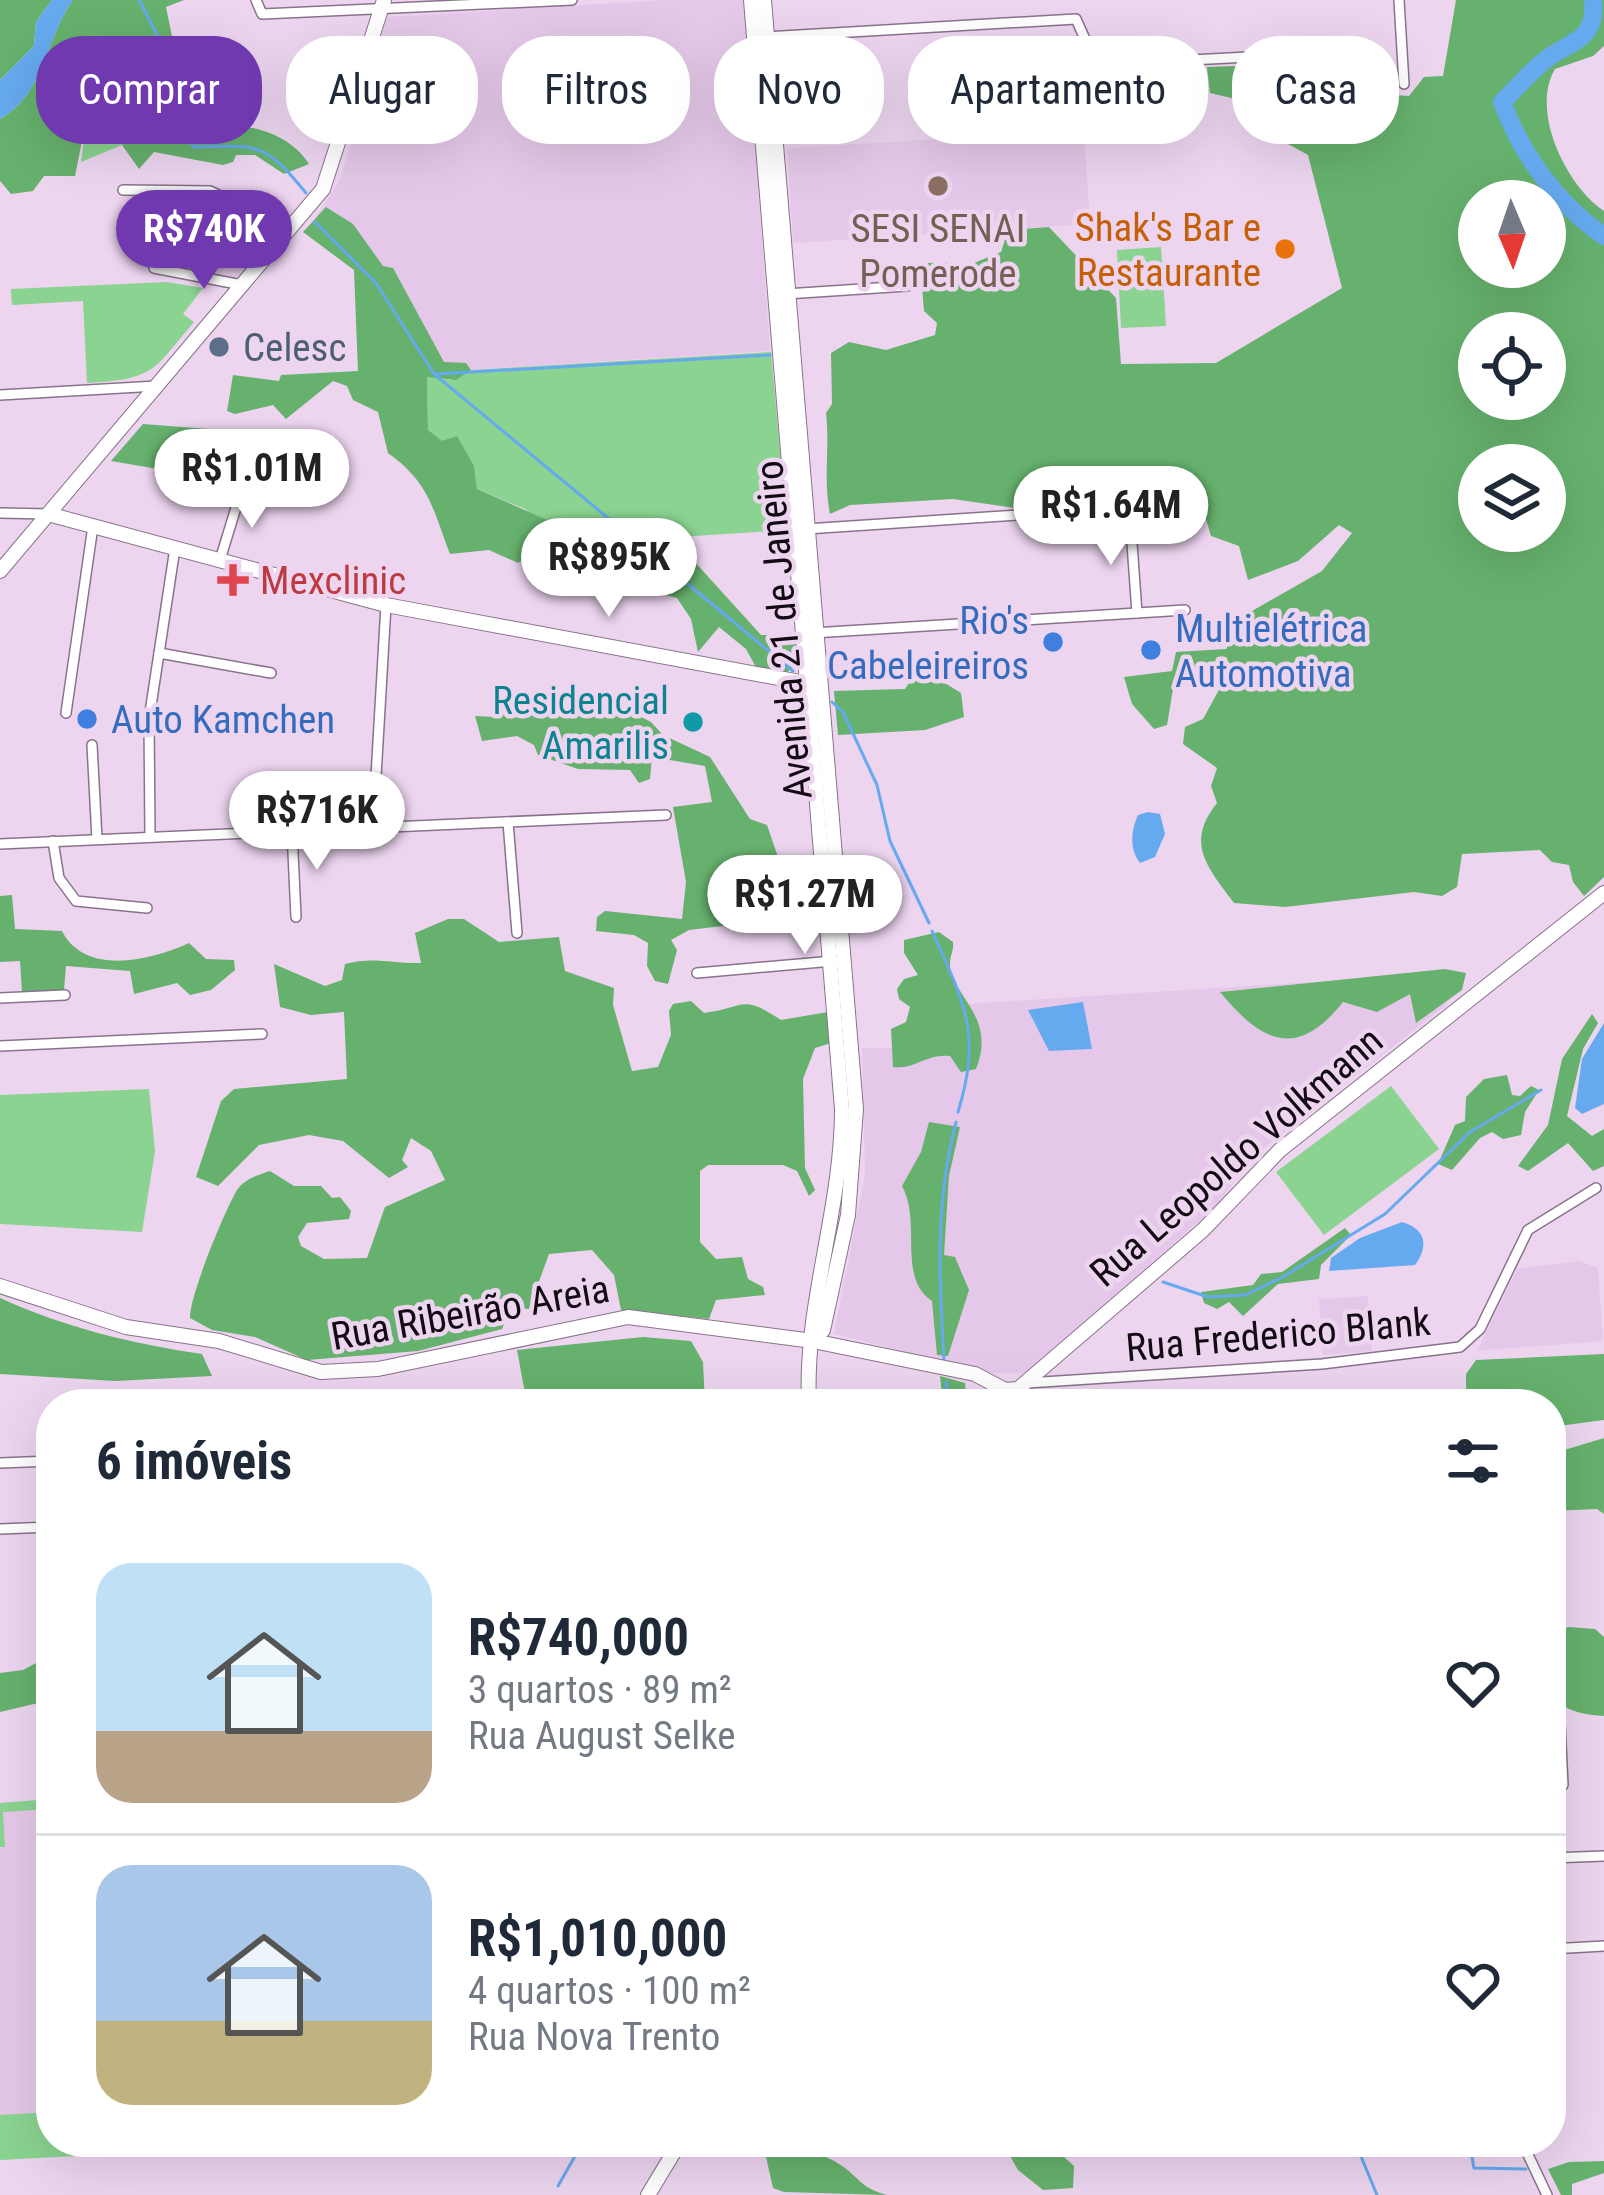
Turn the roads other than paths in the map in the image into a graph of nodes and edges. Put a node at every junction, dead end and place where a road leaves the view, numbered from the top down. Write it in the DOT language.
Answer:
graph roads {
  1 [pos="256,0"];
  2 [pos="572,0"];
  3 [pos="751,0"];
  4 [pos="764,0"];
  5 [pos="1399,0"];
  6 [pos="383,5"];
  7 [pos="760,36"];
  8 [pos="761,36"];
  9 [pos="794,36"];
  10 [pos="1083,36"];
  11 [pos="1404,84"];
  12 [pos="769,144"];
  13 [pos="123,190"];
  14 [pos="289,230"];
  15 [pos="154,268"];
  16 [pos="242,285"];
  17 [pos="907,286"];
  18 [pos="782,294"];
  19 [pos="157,386"];
  20 [pos="0,395"];
  21 [pos="242,488"];
  22 [pos="0,513"];
  23 [pos="48,514"];
  24 [pos="93,526"];
  25 [pos="801,529"];
  26 [pos="175,548"];
  27 [pos="220,560"];
  28 [pos="0,571"];
  29 [pos="386,605"];
  30 [pos="1185,610"];
  31 [pos="1137,613"];
  32 [pos="810,633"];
  33 [pos="159,653"];
  34 [pos="271,673"];
  35 [pos="814,685"];
  36 [pos="66,713"];
  37 [pos="92,745"];
  38 [pos="666,815"];
  39 [pos="508,822"];
  40 [pos="373,828"];
  41 [pos="292,831"];
  42 [pos="150,837"];
  43 [pos="97,839"];
  44 [pos="53,841"];
  45 [pos="0,844"];
  46 [pos="1604,892"];
  47 [pos="147,908"];
  48 [pos="296,917"];
  49 [pos="517,933"];
  50 [pos="837,961"];
  51 [pos="698,973"];
  52 [pos="64,995"];
  53 [pos="0,998"];
  54 [pos="262,1034"];
  55 [pos="0,1046"];
  56 [pos="1596,1188"];
  57 [pos="0,1286"];
  58 [pos="813,1341"];
  59 [pos="1028,1383"];
  60 [pos="1002,1387"];
  61 [pos="810,1389"];
  62 [pos="36,1462"];
  63 [pos="0,1463"];
  64 [pos="36,1528"];
  65 [pos="0,1529"];
  66 [pos="1604,1856"];
  67 [pos="1566,1857"];
  68 [pos="1604,1946"];
  69 [pos="1566,1948"];
  70 [pos="671,2157"];
  71 [pos="1529,2157"];
  72 [pos="647,2195"];
  73 [pos="1547,2195"];
  1 -- 6 [label="street"];
  2 -- 6 [label="street"];
  3 -- 7 [label="street, Avenida 21 de Janeiro"];
  4 -- 8 [label="street, Avenida 21 de Janeiro"];
  5 -- 11 [label="street"];
  6 -- 14 [label="street"];
  9 -- 10 [label="street"];
  12 -- 18 [label="street, Avenida 21 de Janeiro"];
  13 -- 14 [label="street"];
  14 -- 16 [label="street"];
  15 -- 16 [label="street"];
  16 -- 19 [label="street"];
  17 -- 18 [label="street"];
  18 -- 25 [label="street, Avenida 21 de Janeiro"];
  19 -- 20 [label="street"];
  19 -- 23 [label="street"];
  21 -- 27 [label="street"];
  22 -- 23 [label="street"];
  23 -- 24 [label="street"];
  23 -- 28 [label="street"];
  24 -- 26 [label="street"];
  24 -- 36 [label="street"];
  25 -- 31 [label="street"];
  25 -- 32 [label="street, Avenida 21 de Janeiro"];
  26 -- 27 [label="street"];
  26 -- 33 [label="street"];
  27 -- 29 [label="street"];
  29 -- 35 [label="street"];
  29 -- 40 [label="street"];
  30 -- 31 [label="street"];
  31 -- 32 [label="street"];
  32 -- 35 [label="street, Avenida 21 de Janeiro"];
  33 -- 34 [label="street"];
  33 -- 42 [label="street"];
  35 -- 50 [label="street, Avenida 21 de Janeiro"];
  37 -- 43 [label="street"];
  38 -- 39 [label="street"];
  39 -- 40 [label="street"];
  39 -- 49 [label="street"];
  40 -- 41 [label="street"];
  41 -- 42 [label="street"];
  41 -- 48 [label="street"];
  42 -- 43 [label="street"];
  43 -- 44 [label="street"];
  44 -- 45 [label="street"];
  44 -- 47 [label="street"];
  46 -- 59 [label="street, Rua Leopoldo Volkmann"];
  50 -- 51 [label="street"];
  50 -- 58 [label="street, Avenida 21 de Janeiro"];
  52 -- 53 [label="street"];
  54 -- 55 [label="street"];
  56 -- 59 [label="street, Rua Frederico Blank"];
  57 -- 58 [label="street, Rua Ribeirão Areia"];
  58 -- 60 [label="street, Rua Ribeirão Areia"];
  58 -- 61 [label="street, Avenida 21 de Janeiro"];
  59 -- 60 [label="street"];
  62 -- 63 [label="street"];
  64 -- 65 [label="street"];
  66 -- 67 [label="street"];
  68 -- 69 [label="street"];
  70 -- 72 [label="street"];
  71 -- 73 [label="street"];
}
